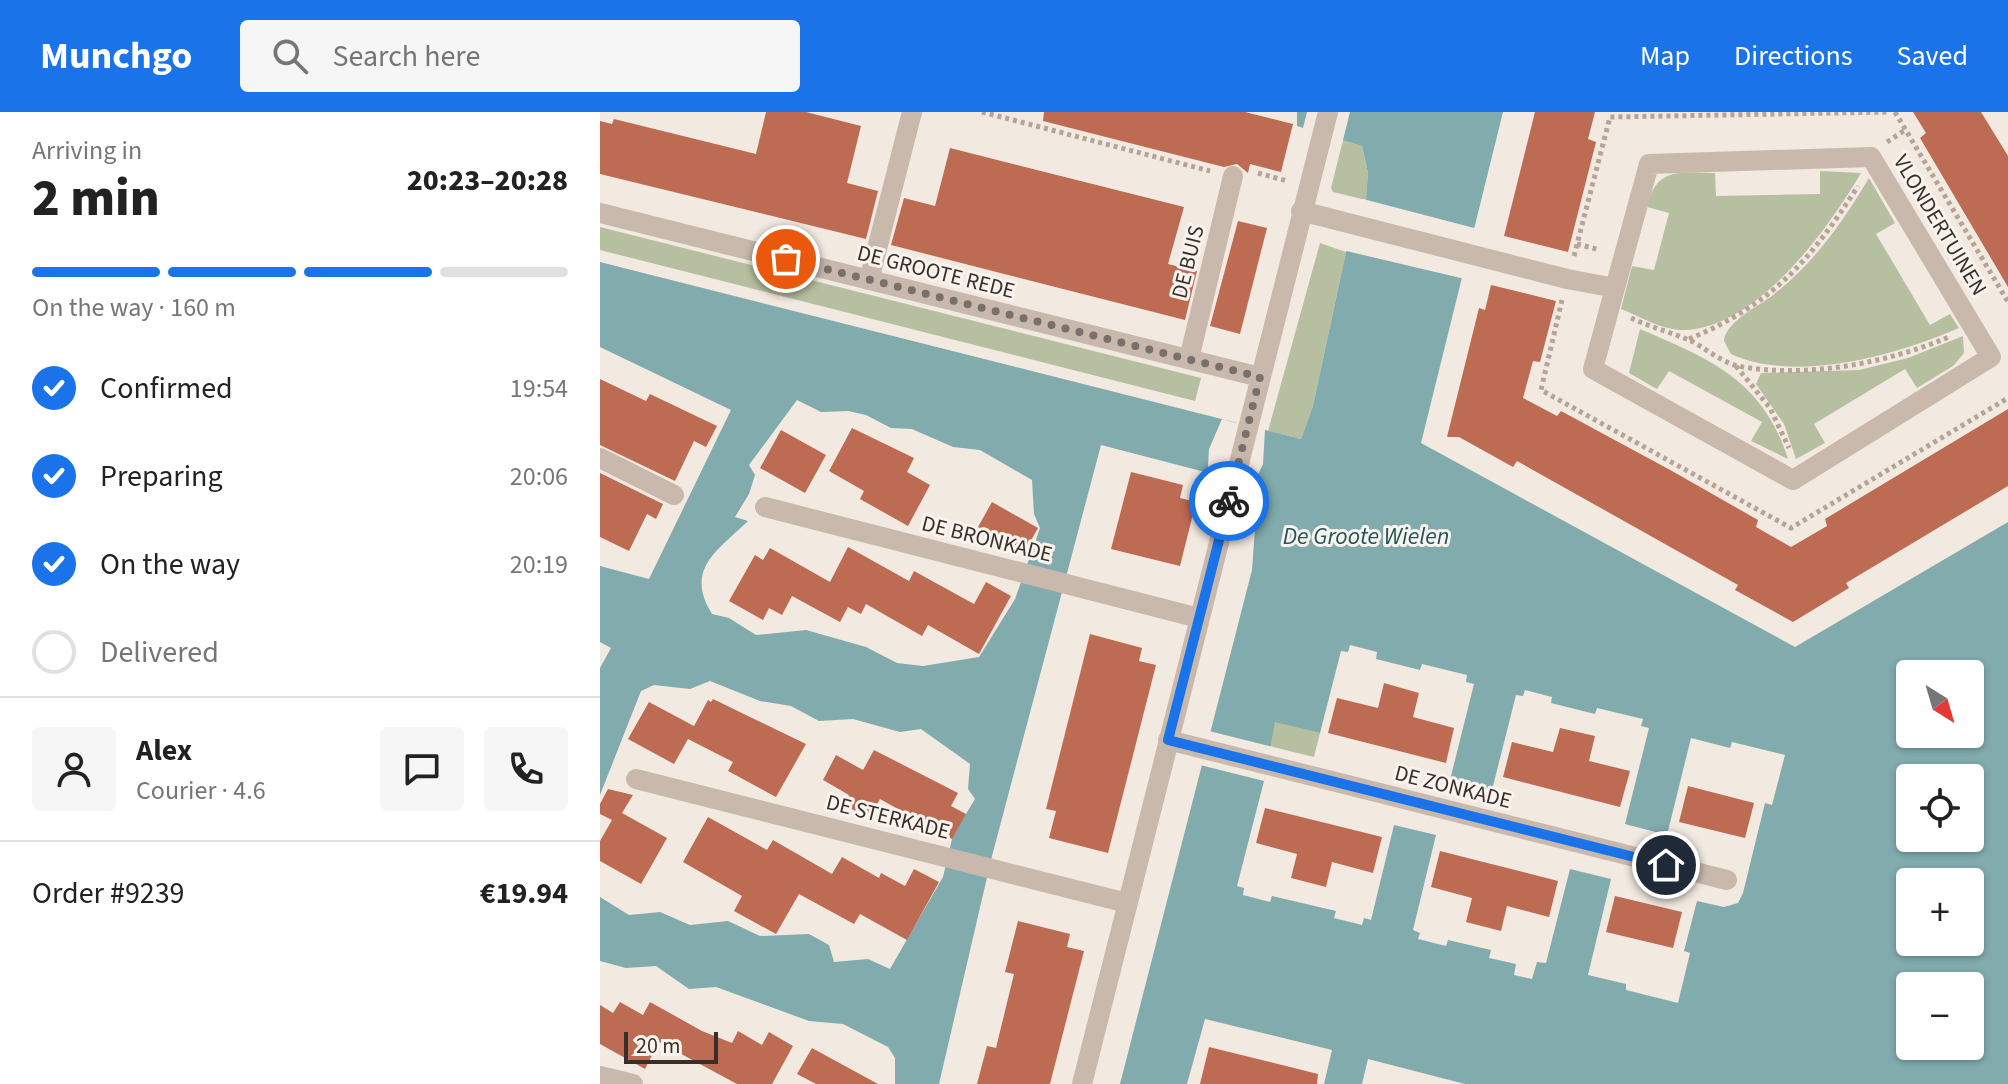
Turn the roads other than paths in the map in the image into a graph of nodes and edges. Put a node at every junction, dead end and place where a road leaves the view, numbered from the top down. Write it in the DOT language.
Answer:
graph roads {
  1 [pos="912,112"];
  2 [pos="1328,112"];
  3 [pos="1233,176"];
  4 [pos="1301,211"];
  5 [pos="600,213"];
  6 [pos="869,280"];
  7 [pos="1615,288"];
  8 [pos="1189,359"];
  9 [pos="1260,377"];
  10 [pos="600,458"];
  11 [pos="674,495"];
  12 [pos="765,507"];
  13 [pos="1199,618"];
  14 [pos="1178,742"];
  15 [pos="636,779"];
  16 [pos="1727,880"];
  17 [pos="1127,903"];
  18 [pos="600,1076"];
  19 [pos="633,1084"];
  20 [pos="1082,1084"];
  1 -- 6 [label="street"];
  2 -- 4 [label="street"];
  3 -- 8 [label="street, DE BUIS"];
  4 -- 7 [label="street"];
  4 -- 9 [label="street"];
  5 -- 6 [label="street, DE GROOTE REDE"];
  6 -- 8 [label="street, DE GROOTE REDE"];
  7 -- 7 [label="street, VLONDERTUINEN"];
  8 -- 9 [label="street, DE GROOTE REDE"];
  9 -- 13 [label="street"];
  10 -- 11 [label="street"];
  12 -- 13 [label="street, DE BRONKADE"];
  13 -- 14 [label="street"];
  14 -- 16 [label="street, DE ZONKADE"];
  14 -- 17 [label="street"];
  15 -- 17 [label="street, DE STERKADE"];
  17 -- 20 [label="street"];
  18 -- 19 [label="street"];
}
